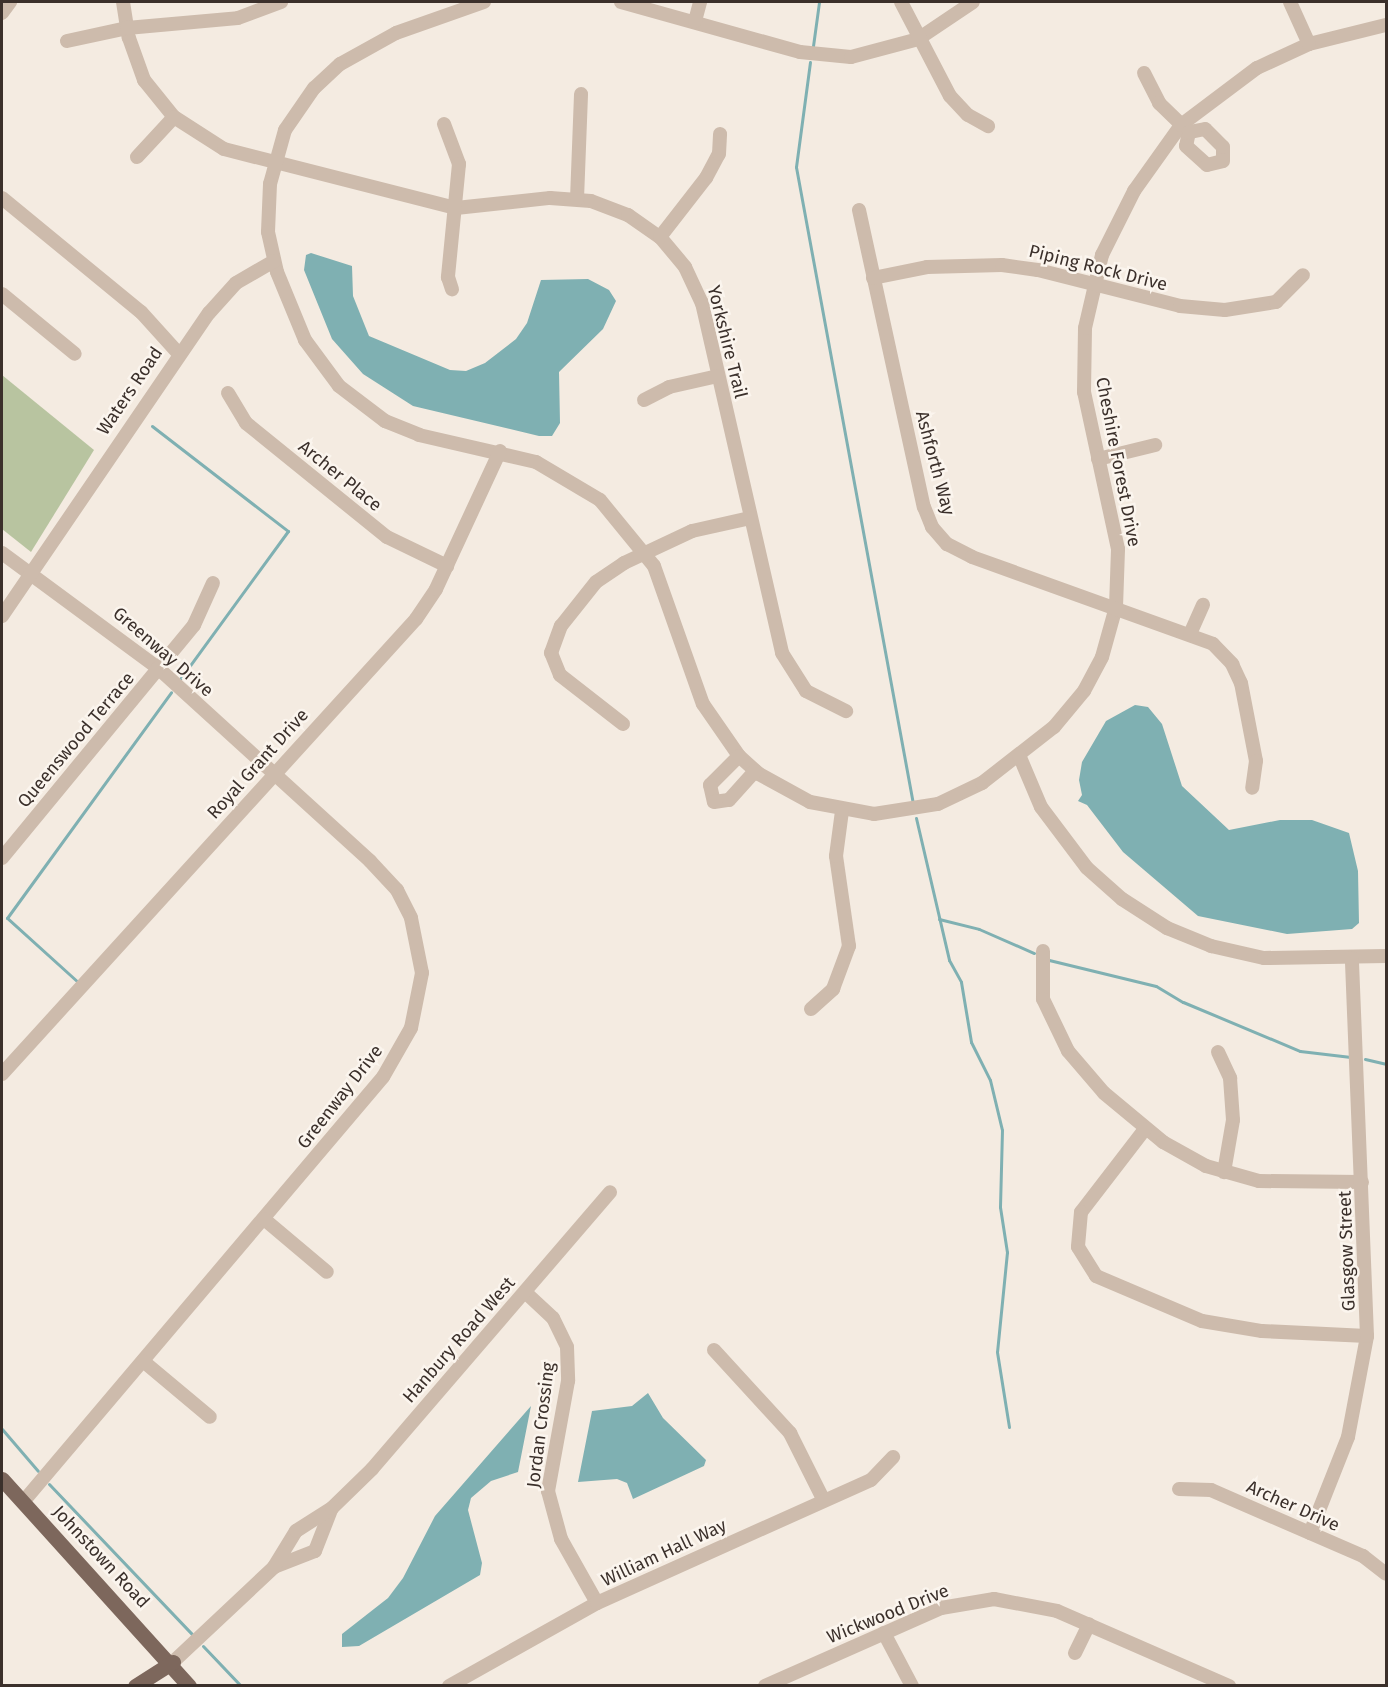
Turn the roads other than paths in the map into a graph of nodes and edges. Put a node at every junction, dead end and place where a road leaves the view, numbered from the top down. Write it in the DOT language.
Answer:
graph roads {
  1 [pos="10,2"];
  2 [pos="123,2"];
  3 [pos="281,2"];
  4 [pos="484,2"];
  5 [pos="621,2"];
  6 [pos="700,2"];
  7 [pos="901,2"];
  8 [pos="973,2"];
  9 [pos="1290,2"];
  10 [pos="2,13"];
  11 [pos="695,21"];
  12 [pos="1386,25"];
  13 [pos="127,28"];
  14 [pos="918,39"];
  15 [pos="67,41"];
  16 [pos="1309,44"];
  17 [pos="1144,73"];
  18 [pos="581,94"];
  19 [pos="174,117"];
  20 [pos="444,124"];
  21 [pos="988,126"];
  22 [pos="1185,129"];
  23 [pos="720,134"];
  24 [pos="137,157"];
  25 [pos="273,162"];
  26 [pos="2,198"];
  27 [pos="577,199"];
  28 [pos="456,208"];
  29 [pos="860,210"];
  30 [pos="660,237"];
  31 [pos="274,261"];
  32 [pos="1303,275"];
  33 [pos="873,278"];
  34 [pos="1093,283"];
  35 [pos="452,290"];
  36 [pos="2,294"];
  37 [pos="75,354"];
  38 [pos="179,354"];
  39 [pos="718,376"];
  40 [pos="228,393"];
  41 [pos="644,400"];
  42 [pos="1155,445"];
  43 [pos="500,451"];
  44 [pos="1098,459"];
  45 [pos="750,518"];
  46 [pos="2,553"];
  47 [pos="647,554"];
  48 [pos="447,566"];
  49 [pos="30,572"];
  50 [pos="213,583"];
  51 [pos="1203,605"];
  52 [pos="1116,608"];
  53 [pos="2,616"];
  54 [pos="1190,634"];
  55 [pos="158,668"];
  56 [pos="846,711"];
  57 [pos="623,724"];
  58 [pos="1019,755"];
  59 [pos="738,756"];
  60 [pos="755,771"];
  61 [pos="274,774"];
  62 [pos="1252,788"];
  63 [pos="842,811"];
  64 [pos="2,858"];
  65 [pos="1043,951"];
  66 [pos="1386,956"];
  67 [pos="1352,958"];
  68 [pos="811,1009"];
  69 [pos="1218,1052"];
  70 [pos="2,1074"];
  71 [pos="1145,1129"];
  72 [pos="1224,1172"];
  73 [pos="1362,1182"];
  74 [pos="610,1192"];
  75 [pos="264,1219"];
  76 [pos="327,1272"];
  77 [pos="525,1292"];
  78 [pos="1367,1336"];
  79 [pos="714,1350"];
  80 [pos="142,1361"];
  81 [pos="210,1417"];
  82 [pos="893,1457"];
  83 [pos="2,1479"];
  84 [pos="1179,1489"];
  85 [pos="823,1499"];
  86 [pos="23,1502"];
  87 [pos="332,1508"];
  88 [pos="1310,1533"];
  89 [pos="274,1567"];
  90 [pos="1386,1574"];
  91 [pos="597,1603"];
  92 [pos="1089,1624"];
  93 [pos="884,1633"];
  94 [pos="1075,1653"];
  95 [pos="173,1662"];
  96 [pos="1200,1680"];
  97 [pos="135,1686"];
  98 [pos="189,1686"];
  99 [pos="203,1686"];
  100 [pos="449,1686"];
  101 [pos="765,1686"];
  102 [pos="912,1686"];
  103 [pos="1229,1686"];
  1 -- 10 [label="street"];
  2 -- 13 [label="street, Yorkshire Trail"];
  3 -- 13 [label="street"];
  4 -- 25 [label="street, Cheshire Forest Drive"];
  5 -- 11 [label="street"];
  6 -- 11 [label="street"];
  7 -- 14 [label="street"];
  8 -- 14 [label="street"];
  9 -- 16 [label="street"];
  11 -- 14 [label="street"];
  12 -- 16 [label="street, Cheshire Forest Drive"];
  13 -- 15 [label="street"];
  13 -- 19 [label="street, Yorkshire Trail"];
  14 -- 21 [label="street"];
  16 -- 22 [label="street, Cheshire Forest Drive"];
  17 -- 22 [label="street"];
  18 -- 27 [label="street"];
  19 -- 24 [label="street"];
  19 -- 25 [label="street, Yorkshire Trail"];
  20 -- 28 [label="street"];
  22 -- 34 [label="street, Cheshire Forest Drive"];
  23 -- 30 [label="street"];
  25 -- 28 [label="street, Yorkshire Trail"];
  25 -- 31 [label="street, Cheshire Forest Drive"];
  26 -- 38 [label="street, Waters Road"];
  27 -- 28 [label="street, Yorkshire Trail"];
  27 -- 30 [label="street, Yorkshire Trail"];
  28 -- 35 [label="street"];
  29 -- 33 [label="street, Ashforth Way"];
  30 -- 39 [label="street, Yorkshire Trail"];
  31 -- 38 [label="street"];
  31 -- 43 [label="street, Cheshire Forest Drive"];
  32 -- 34 [label="street, Piping Rock Drive"];
  33 -- 34 [label="street, Piping Rock Drive"];
  33 -- 52 [label="street, Ashforth Way"];
  34 -- 44 [label="street, Cheshire Forest Drive"];
  36 -- 37 [label="street"];
  38 -- 49 [label="street, Waters Road"];
  39 -- 41 [label="street"];
  39 -- 45 [label="street, Yorkshire Trail"];
  40 -- 48 [label="street, Archer Place"];
  42 -- 44 [label="street"];
  43 -- 47 [label="street, Cheshire Forest Drive"];
  43 -- 48 [label="street, Royal Grant Drive"];
  44 -- 52 [label="street, Cheshire Forest Drive"];
  45 -- 47 [label="street"];
  45 -- 56 [label="street, Yorkshire Trail"];
  46 -- 49 [label="street, Greenway Drive"];
  47 -- 57 [label="street"];
  47 -- 59 [label="street, Cheshire Forest Drive"];
  48 -- 61 [label="street, Royal Grant Drive"];
  49 -- 53 [label="street, Waters Road"];
  49 -- 55 [label="street, Greenway Drive"];
  50 -- 55 [label="street, Queenswood Terrace"];
  51 -- 54 [label="street"];
  52 -- 54 [label="street, Ashforth Way"];
  52 -- 58 [label="street, Cheshire Forest Drive"];
  54 -- 62 [label="street, Ashforth Way"];
  55 -- 61 [label="street, Greenway Drive"];
  55 -- 64 [label="street, Queenswood Terrace"];
  58 -- 63 [label="street, Cheshire Forest Drive"];
  58 -- 67 [label="street"];
  59 -- 60 [label="street, Cheshire Forest Drive"];
  59 -- 60 [label="street"];
  60 -- 63 [label="street, Cheshire Forest Drive"];
  61 -- 70 [label="street, Royal Grant Drive"];
  61 -- 75 [label="street, Greenway Drive"];
  63 -- 68 [label="street"];
  65 -- 71 [label="street"];
  66 -- 67 [label="street"];
  67 -- 73 [label="street, Glasgow Street"];
  69 -- 72 [label="street"];
  71 -- 72 [label="street"];
  71 -- 78 [label="street"];
  72 -- 73 [label="street"];
  73 -- 78 [label="street, Glasgow Street"];
  74 -- 77 [label="street, Hanbury Road West"];
  75 -- 76 [label="street"];
  75 -- 80 [label="street, Greenway Drive"];
  77 -- 87 [label="street, Hanbury Road West"];
  77 -- 91 [label="street, Jordan Crossing"];
  78 -- 88 [label="street, Glasgow Street"];
  79 -- 85 [label="street"];
  80 -- 81 [label="street"];
  80 -- 86 [label="street, Greenway Drive"];
  82 -- 85 [label="street, William Hall Way"];
  83 -- 86 [label="main road, Johnstown Road"];
  84 -- 88 [label="street, Archer Drive"];
  85 -- 91 [label="street, William Hall Way"];
  86 -- 95 [label="main road, Johnstown Road"];
  87 -- 89 [label="street, Hanbury Road West"];
  87 -- 89 [label="street, Hanbury Road West"];
  88 -- 90 [label="street, Archer Drive"];
  89 -- 95 [label="street, Hanbury Road West"];
  91 -- 100 [label="street, William Hall Way"];
  92 -- 93 [label="street, Wickwood Drive"];
  92 -- 94 [label="street"];
  92 -- 96 [label="street, Wickwood Drive"];
  93 -- 101 [label="street, Wickwood Drive"];
  93 -- 102 [label="street"];
  95 -- 97 [label="main road, Hanbury Road West"];
  95 -- 98 [label="main road, Johnstown Road"];
  95 -- 99 [label="main road, Johnstown Road"];
  96 -- 103 [label="street, Wickwood Drive"];
}
